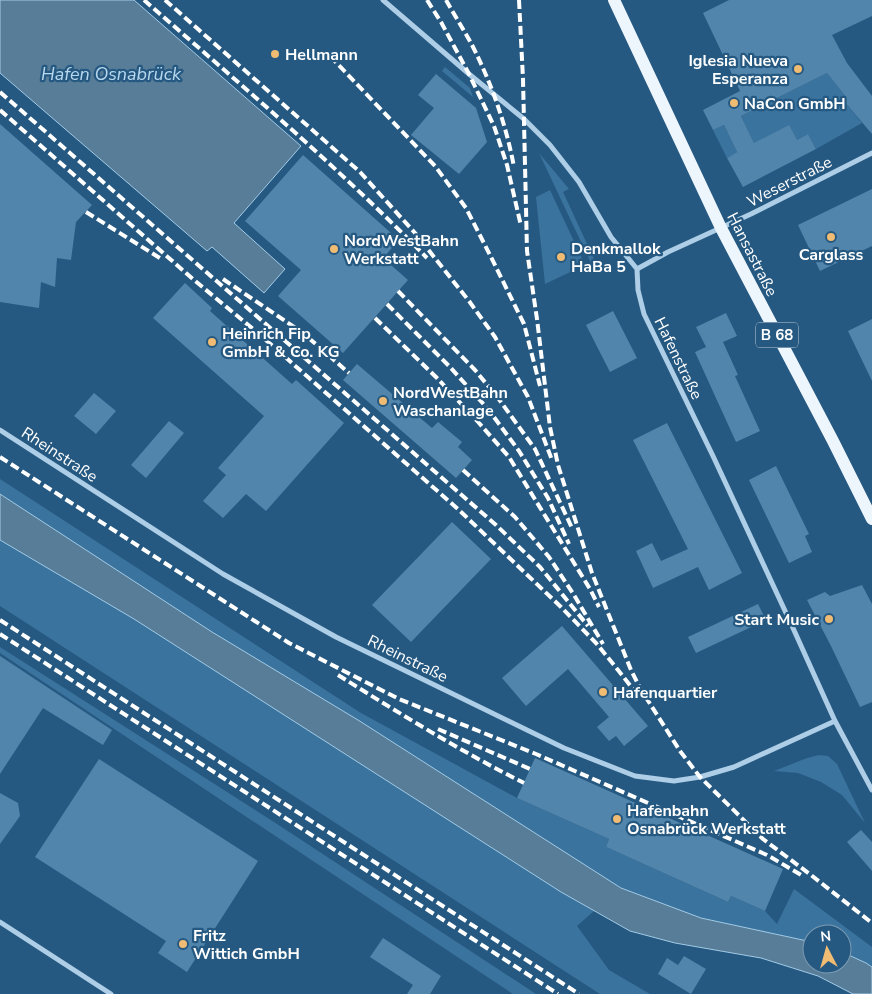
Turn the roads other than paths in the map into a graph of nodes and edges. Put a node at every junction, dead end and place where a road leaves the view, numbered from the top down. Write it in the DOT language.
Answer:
graph roads {
  1 [pos="384,0"];
  2 [pos="614,0"];
  3 [pos="872,153"];
  4 [pos="721,228"];
  5 [pos="637,269"];
  6 [pos="0,430"];
  7 [pos="872,519"];
  8 [pos="835,722"];
  9 [pos="872,790"];
  10 [pos="0,922"];
  11 [pos="111,994"];
  1 -- 5 [label="street"];
  2 -- 4 [label="main road, Hansastraße / B 68"];
  3 -- 4 [label="street, Weserstraße"];
  4 -- 5 [label="street, Weserstraße"];
  4 -- 7 [label="main road, Hansastraße / B 68"];
  5 -- 8 [label="street, Hafenstraße"];
  6 -- 8 [label="street, Rheinstraße"];
  8 -- 9 [label="street, Hafenstraße"];
  10 -- 11 [label="street"];
}
